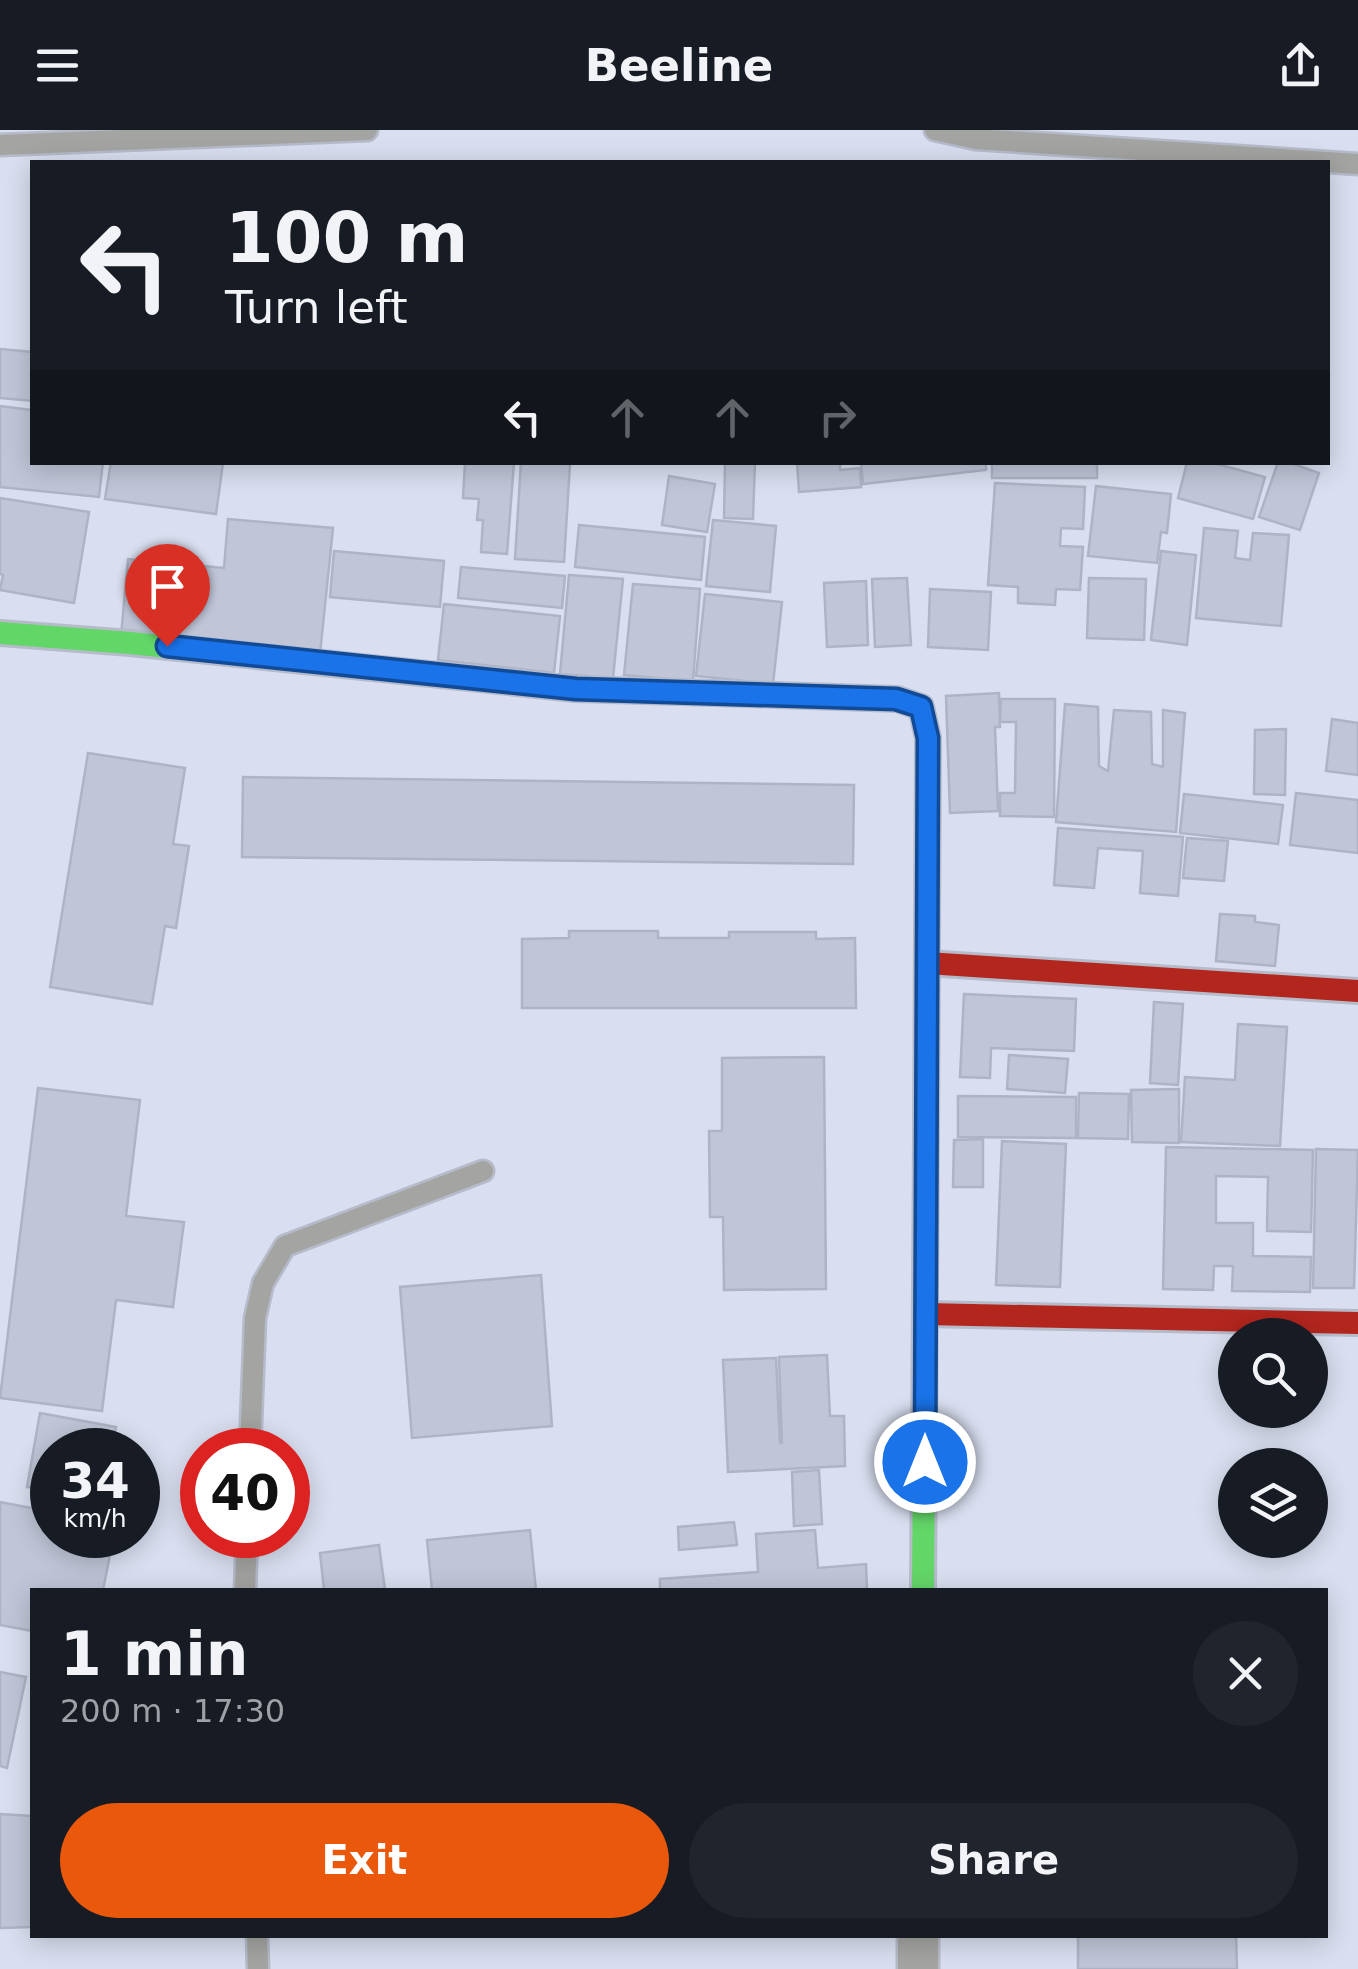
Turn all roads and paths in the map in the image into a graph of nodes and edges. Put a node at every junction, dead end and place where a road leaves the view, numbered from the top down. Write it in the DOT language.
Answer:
graph roads {
  1 [pos="366,130"];
  2 [pos="935,130"];
  3 [pos="0,144"];
  4 [pos="1297,160"];
  5 [pos="1330,162"];
  6 [pos="1358,164"];
  7 [pos="0,633"];
  8 [pos="927,963"];
  9 [pos="1358,991"];
  10 [pos="483,1171"];
  11 [pos="926,1314"];
  12 [pos="1358,1322"];
  13 [pos="251,1428"];
  14 [pos="247,1558"];
  15 [pos="246,1588"];
  16 [pos="923,1588"];
  17 [pos="257,1938"];
  18 [pos="918,1938"];
  19 [pos="258,1969"];
  20 [pos="918,1969"];
  1 -- 3 [label="lane"];
  2 -- 4 [label="lane"];
  5 -- 6 [label="lane"];
  7 -- 8 [label="street"];
  8 -- 9 [label="street"];
  8 -- 11 [label="street"];
  10 -- 13 [label="lane"];
  11 -- 12 [label="street"];
  11 -- 16 [label="street"];
  14 -- 15 [label="lane"];
  17 -- 19 [label="lane"];
  18 -- 20 [label="street"];
}
